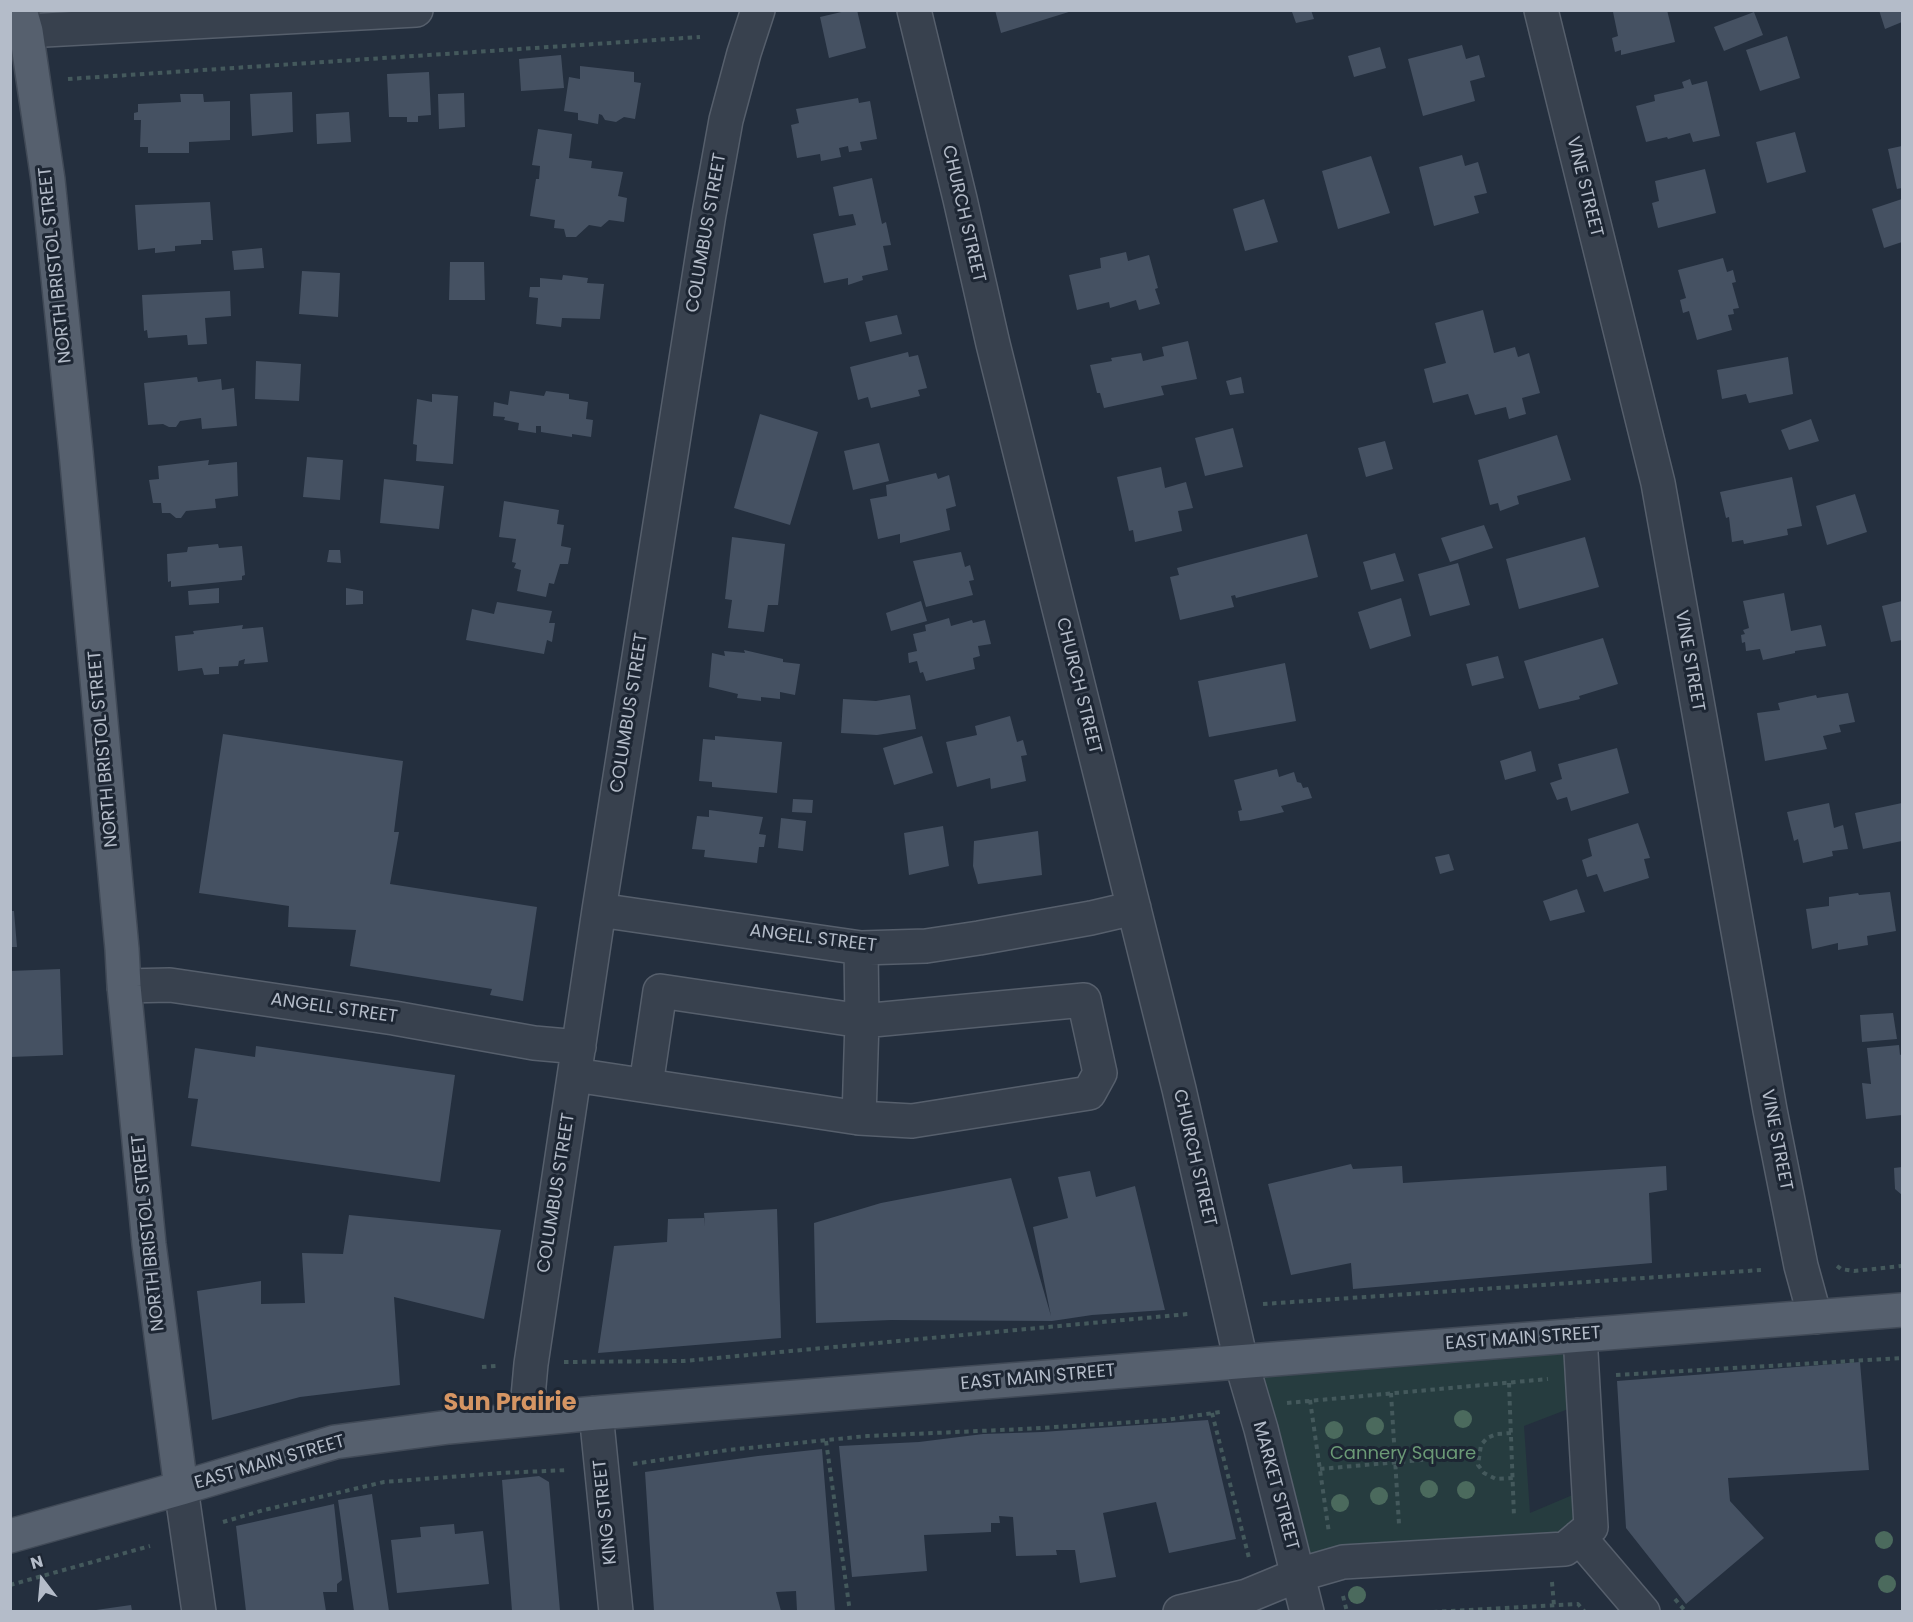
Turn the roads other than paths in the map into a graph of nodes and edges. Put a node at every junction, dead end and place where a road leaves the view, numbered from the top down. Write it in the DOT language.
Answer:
graph roads {
  1 [pos="416,10"];
  2 [pos="758,10"];
  3 [pos="914,10"];
  4 [pos="1541,10"];
  5 [pos="23,21"];
  6 [pos="1134,908"];
  7 [pos="599,910"];
  8 [pos="861,948"];
  9 [pos="124,986"];
  10 [pos="862,1021"];
  11 [pos="577,1061"];
  12 [pos="646,1085"];
  13 [pos="859,1118"];
  14 [pos="1902,1310"];
  15 [pos="1815,1317"];
  16 [pos="1580,1335"];
  17 [pos="1241,1361"];
  18 [pos="596,1413"];
  19 [pos="526,1419"];
  20 [pos="181,1488"];
  21 [pos="1585,1527"];
  22 [pos="10,1536"];
  23 [pos="1298,1575"];
  24 [pos="199,1611"];
  25 [pos="616,1611"];
  26 [pos="1180,1611"];
  27 [pos="1307,1611"];
  28 [pos="1643,1611"];
  1 -- 5 [label="street"];
  2 -- 7 [label="street, COLUMBUS STREET"];
  3 -- 6 [label="street, CHURCH STREET"];
  4 -- 15 [label="street, VINE STREET"];
  5 -- 9 [label="main road, NORTH BRISTOL STREET"];
  6 -- 8 [label="street, ANGELL STREET"];
  6 -- 17 [label="street, CHURCH STREET"];
  7 -- 8 [label="street, ANGELL STREET"];
  7 -- 11 [label="street, COLUMBUS STREET"];
  8 -- 10 [label="street"];
  9 -- 11 [label="street, ANGELL STREET"];
  9 -- 20 [label="main road, NORTH BRISTOL STREET"];
  10 -- 12 [label="street"];
  10 -- 13 [label="street"];
  10 -- 13 [label="street, ANGELL STREET"];
  11 -- 12 [label="street, ANGELL STREET"];
  11 -- 19 [label="street, COLUMBUS STREET"];
  12 -- 13 [label="street, ANGELL STREET"];
  14 -- 15 [label="main road, EAST MAIN STREET"];
  15 -- 16 [label="main road, EAST MAIN STREET"];
  16 -- 17 [label="main road, EAST MAIN STREET"];
  16 -- 21 [label="street"];
  17 -- 18 [label="main road, EAST MAIN STREET"];
  17 -- 23 [label="street, MARKET STREET"];
  18 -- 19 [label="main road, EAST MAIN STREET"];
  18 -- 25 [label="street, KING STREET"];
  19 -- 20 [label="main road, EAST MAIN STREET"];
  20 -- 22 [label="main road, EAST MAIN STREET"];
  20 -- 24 [label="street"];
  21 -- 23 [label="street"];
  21 -- 28 [label="street"];
  23 -- 26 [label="street"];
  23 -- 27 [label="street, MARKET STREET"];
}
